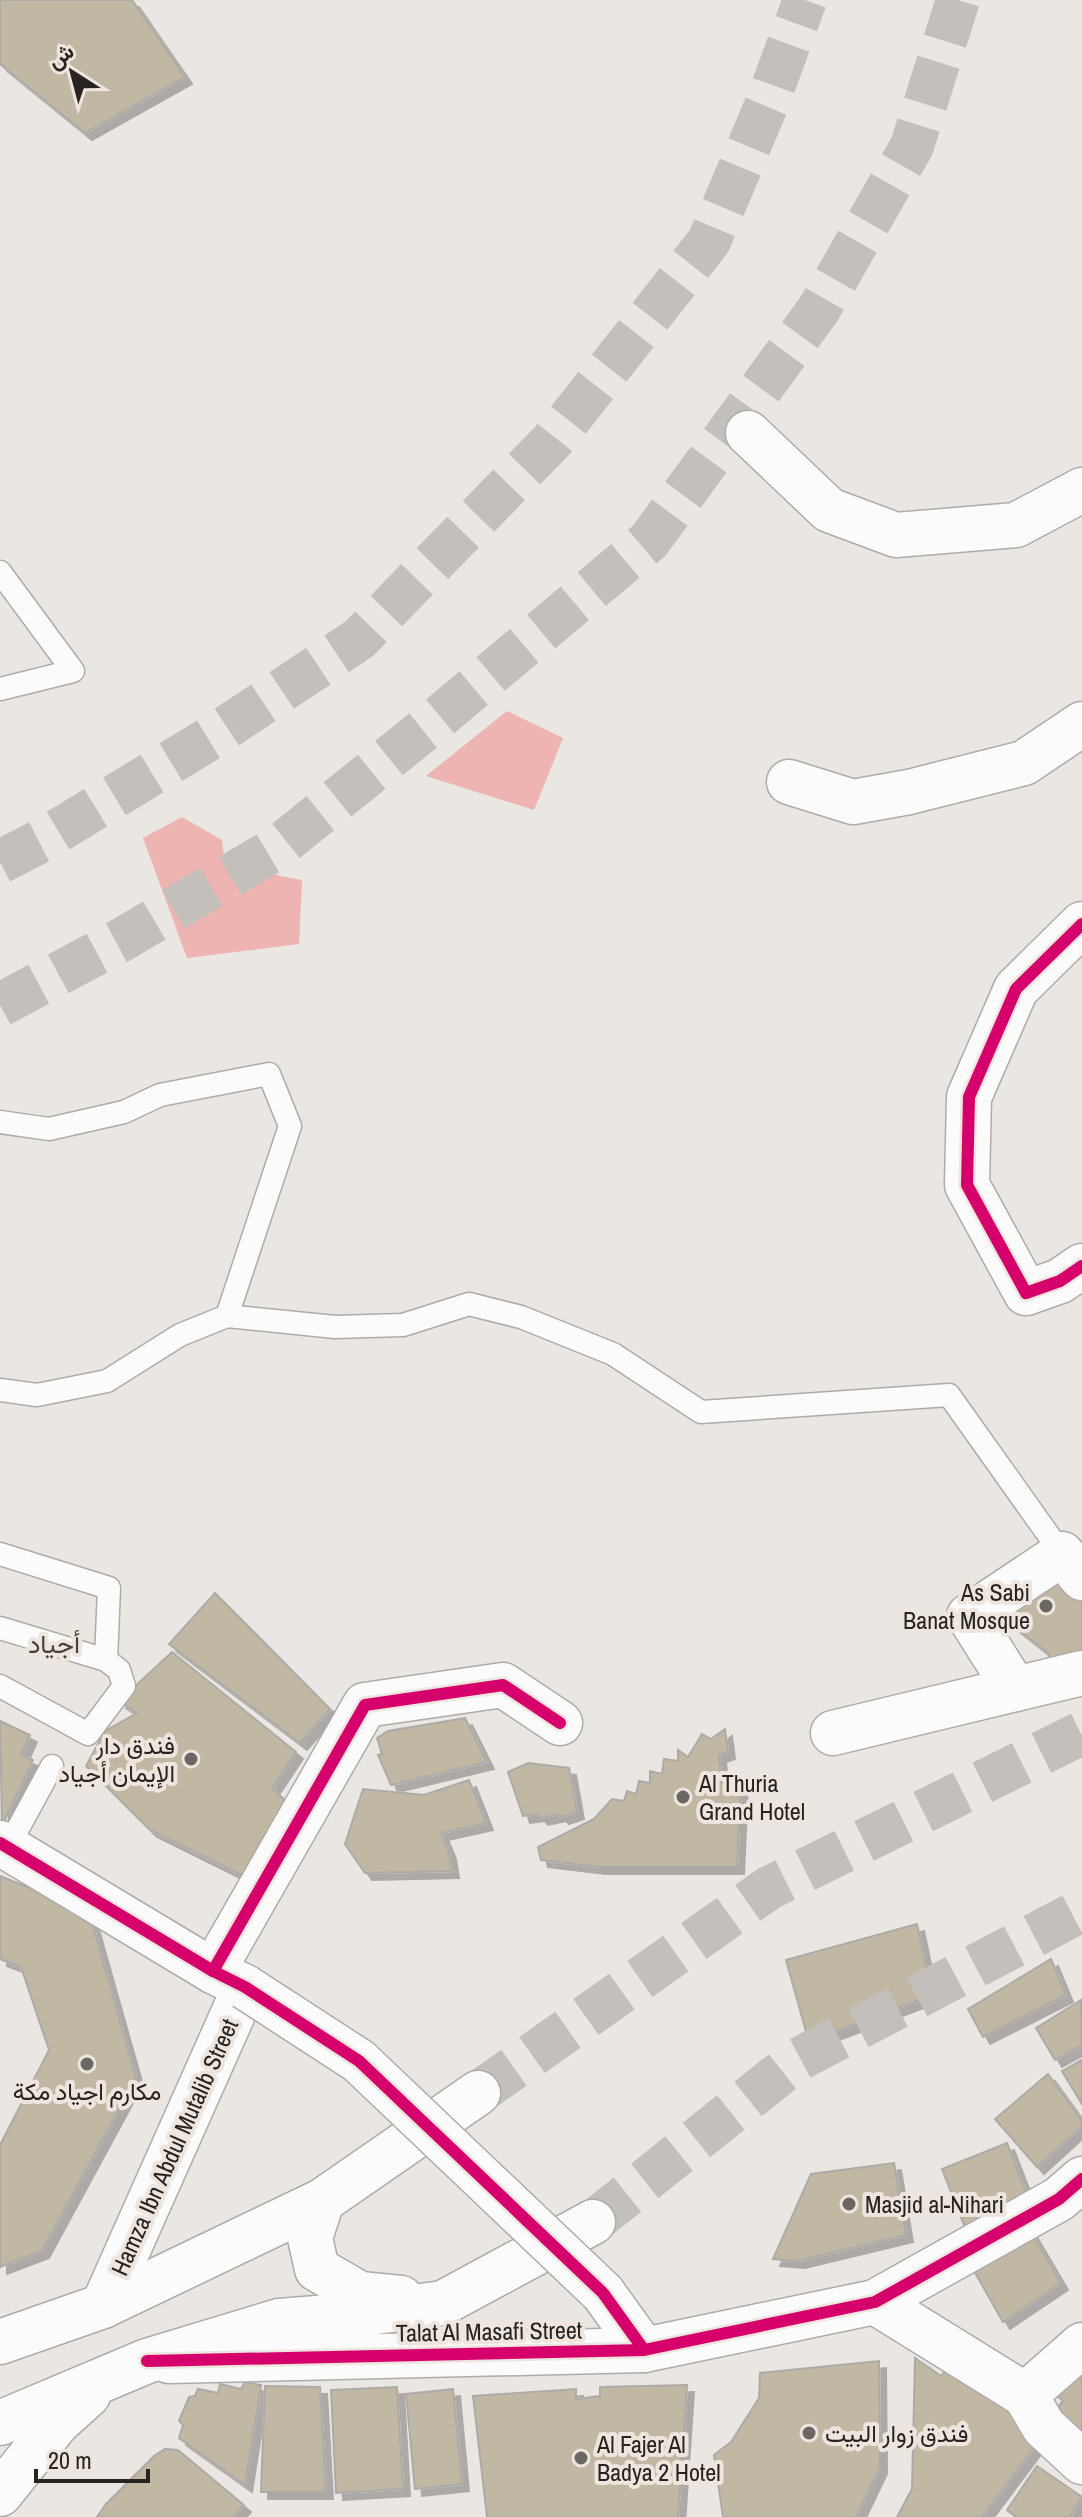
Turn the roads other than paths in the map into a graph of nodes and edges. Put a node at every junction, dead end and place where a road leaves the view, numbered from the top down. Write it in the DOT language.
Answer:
graph roads {
  1 [pos="748,433"];
  2 [pos="1082,490"];
  3 [pos="0,572"];
  4 [pos="0,689"];
  5 [pos="1082,724"];
  6 [pos="789,782"];
  7 [pos="1082,924"];
  8 [pos="0,1122"];
  9 [pos="1082,1266"];
  10 [pos="227,1316"];
  11 [pos="0,1390"];
  12 [pos="1,1558"];
  13 [pos="1072,1566"];
  14 [pos="0,1628"];
  15 [pos="106,1660"];
  16 [pos="1082,1673"];
  17 [pos="0,1686"];
  18 [pos="1015,1689"];
  19 [pos="560,1723"];
  20 [pos="833,1733"];
  21 [pos="52,1766"];
  22 [pos="4,1845"];
  23 [pos="229,1979"];
  24 [pos="478,2093"];
  25 [pos="1082,2179"];
  26 [pos="322,2201"];
  27 [pos="593,2222"];
  28 [pos="875,2302"];
  29 [pos="443,2303"];
  30 [pos="103,2306"];
  31 [pos="0,2342"];
  32 [pos="1082,2345"];
  33 [pos="644,2350"];
  34 [pos="147,2361"];
  35 [pos="107,2378"];
  36 [pos="1025,2395"];
  37 [pos="0,2423"];
  38 [pos="1082,2462"];
  39 [pos="0,2494"];
  1 -- 2 [label="street"];
  3 -- 4 [label="lane"];
  5 -- 6 [label="street"];
  7 -- 9 [label="street"];
  8 -- 10 [label="lane"];
  10 -- 11 [label="lane"];
  10 -- 13 [label="lane"];
  12 -- 15 [label="lane"];
  13 -- 18 [label="street"];
  14 -- 15 [label="lane"];
  15 -- 17 [label="lane"];
  16 -- 18 [label="street"];
  18 -- 20 [label="street"];
  19 -- 23 [label="street, Hamza Ibn Abdul Mutalib Street"];
  21 -- 22 [label="lane"];
  22 -- 23 [label="street"];
  23 -- 30 [label="street, Hamza Ibn Abdul Mutalib Street"];
  23 -- 33 [label="street, bridge"];
  24 -- 26 [label="street"];
  25 -- 28 [label="street, Talat Al Masafi Street"];
  26 -- 29 [label="street"];
  26 -- 30 [label="street"];
  27 -- 29 [label="street"];
  28 -- 33 [label="street, Talat Al Masafi Street"];
  28 -- 36 [label="street"];
  29 -- 34 [label="street"];
  30 -- 31 [label="street"];
  32 -- 36 [label="street"];
  33 -- 34 [label="street, Talat Al Masafi Street"];
  34 -- 35 [label="street"];
  35 -- 37 [label="street"];
  35 -- 39 [label="street"];
  36 -- 38 [label="street"];
}
